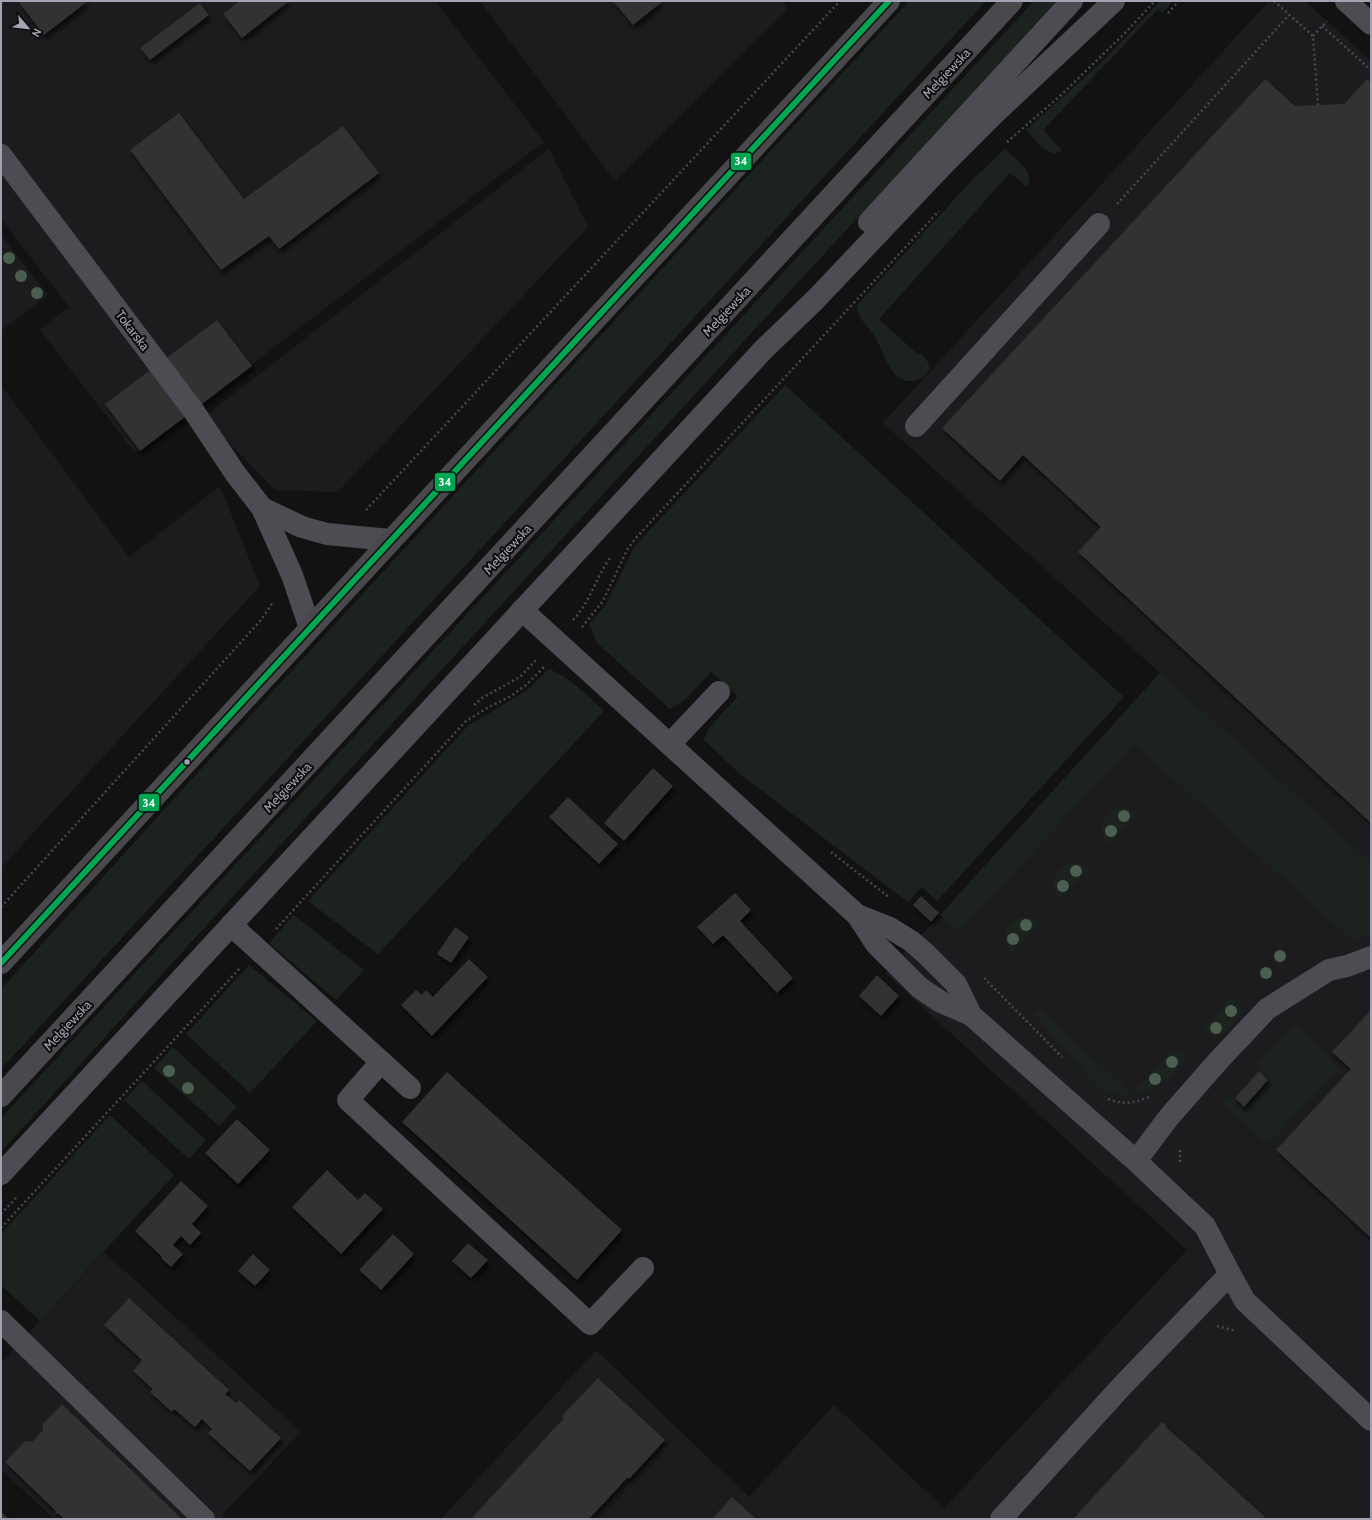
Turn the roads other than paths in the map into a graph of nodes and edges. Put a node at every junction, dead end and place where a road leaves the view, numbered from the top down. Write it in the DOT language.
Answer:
graph roads {
  1 [pos="889,1"];
  2 [pos="1012,1"];
  3 [pos="1072,1"];
  4 [pos="1114,1"];
  5 [pos="1346,1"];
  6 [pos="1371,24"];
  7 [pos="1,155"];
  8 [pos="1099,224"];
  9 [pos="764,349"];
  10 [pos="916,426"];
  11 [pos="262,508"];
  12 [pos="390,540"];
  13 [pos="522,610"];
  14 [pos="310,628"];
  15 [pos="719,692"];
  16 [pos="670,744"];
  17 [pos="857,915"];
  18 [pos="231,925"];
  19 [pos="1371,957"];
  20 [pos="1,963"];
  21 [pos="971,1015"];
  22 [pos="381,1062"];
  23 [pos="410,1088"];
  24 [pos="1,1096"];
  25 [pos="1136,1161"];
  26 [pos="1,1174"];
  27 [pos="643,1268"];
  28 [pos="1230,1274"];
  29 [pos="1,1321"];
  30 [pos="1371,1420"];
  31 [pos="204,1519"];
  32 [pos="1001,1519"];
  1 -- 12 [label="main road"];
  2 -- 24 [label="main road, Mełgiewska"];
  3 -- 9 [label="street"];
  4 -- 9 [label="street"];
  5 -- 6 [label="street"];
  7 -- 11 [label="street, Tokarska"];
  8 -- 10 [label="street"];
  9 -- 13 [label="street"];
  11 -- 12 [label="street, Tokarska"];
  11 -- 14 [label="street, Tokarska"];
  12 -- 14 [label="main road"];
  13 -- 16 [label="street"];
  13 -- 18 [label="street"];
  14 -- 20 [label="main road"];
  15 -- 16 [label="street"];
  16 -- 17 [label="street"];
  17 -- 21 [label="street"];
  17 -- 21 [label="street"];
  18 -- 22 [label="street"];
  18 -- 26 [label="street"];
  19 -- 25 [label="street"];
  21 -- 25 [label="street"];
  22 -- 23 [label="street"];
  22 -- 27 [label="street"];
  25 -- 28 [label="street"];
  28 -- 30 [label="street"];
  28 -- 32 [label="street"];
  29 -- 31 [label="street"];
}
